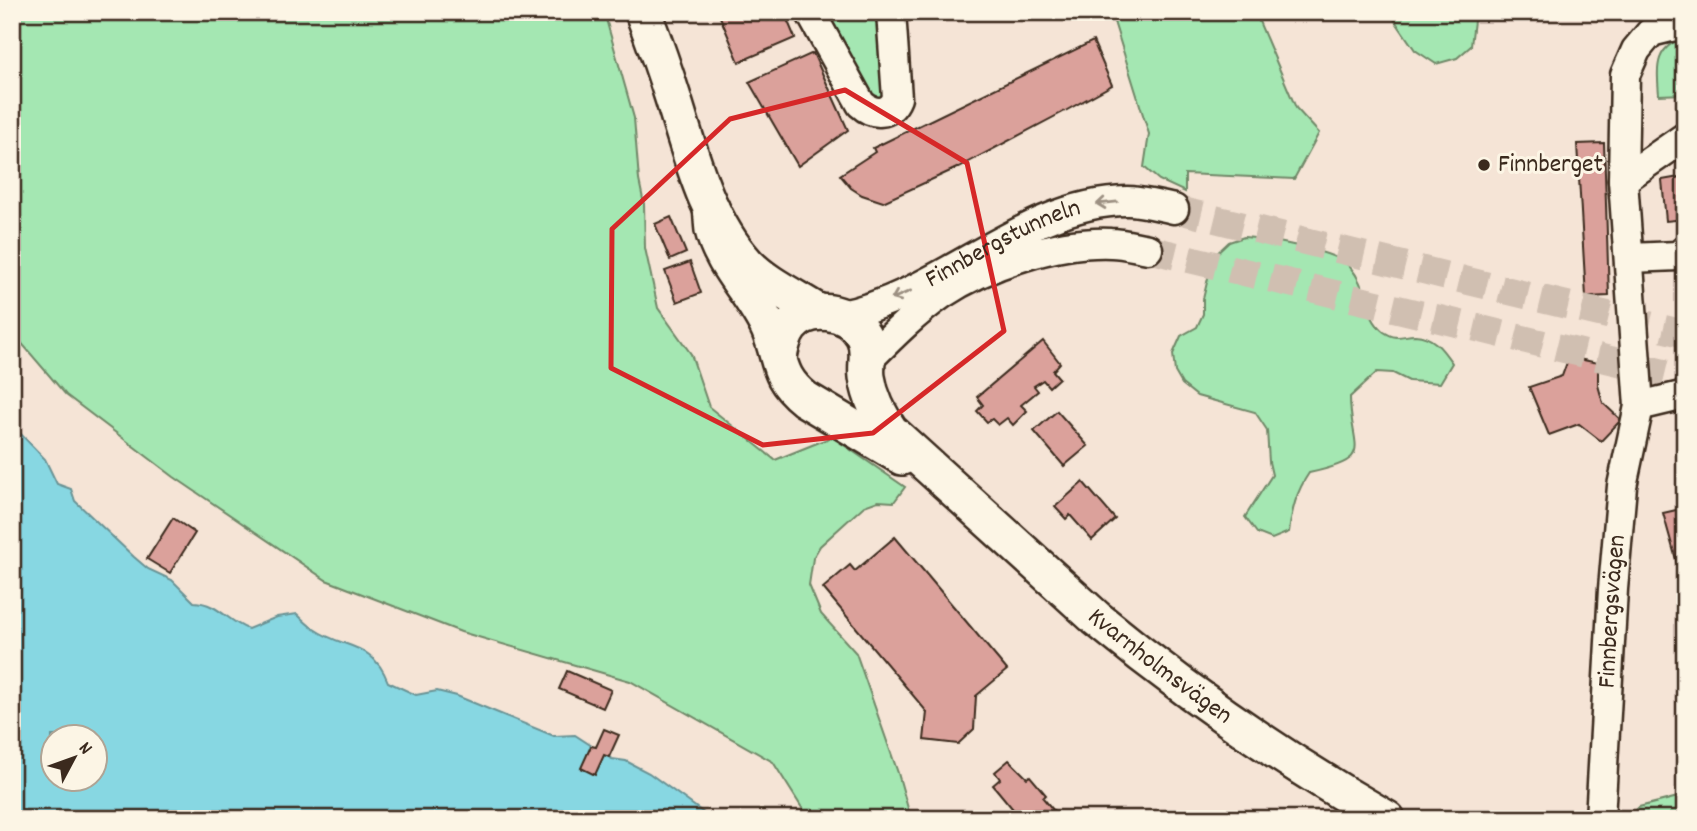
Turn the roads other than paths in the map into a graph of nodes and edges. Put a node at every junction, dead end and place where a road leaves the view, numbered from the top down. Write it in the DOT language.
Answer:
graph roads {
  1 [pos="643,12"];
  2 [pos="810,12"];
  3 [pos="891,12"];
  4 [pos="1685,28"];
  5 [pos="1685,137"];
  6 [pos="1623,180"];
  7 [pos="711,208"];
  8 [pos="1174,209"];
  9 [pos="1148,248"];
  10 [pos="1683,256"];
  11 [pos="1630,258"];
  12 [pos="830,314"];
  13 [pos="779,357"];
  14 [pos="867,366"];
  15 [pos="1685,395"];
  16 [pos="805,399"];
  17 [pos="1639,406"];
  18 [pos="953,488"];
  19 [pos="1387,819"];
  20 [pos="1600,819"];
  1 -- 7 [label="street, Kvarnholmsvägen"];
  2 -- 3 [label="street"];
  4 -- 6 [label="street, Finnbergsvägen"];
  5 -- 6 [label="street"];
  6 -- 11 [label="street, Finnbergsvägen"];
  7 -- 12 [label="street, Kvarnholmsvägen"];
  7 -- 13 [label="street, Kvarnholmsvägen"];
  8 -- 12 [label="street, Finnbergstunneln, one-way"];
  9 -- 14 [label="street, Finnbergstunneln"];
  10 -- 11 [label="street"];
  11 -- 17 [label="street, Finnbergsvägen"];
  12 -- 13 [label="street"];
  12 -- 14 [label="street, Kvarnholmsvägen"];
  13 -- 16 [label="street, Kvarnholmsvägen"];
  14 -- 16 [label="street"];
  14 -- 18 [label="street, Kvarnholmsvägen"];
  15 -- 17 [label="street"];
  16 -- 18 [label="street, Kvarnholmsvägen"];
  17 -- 20 [label="street, Finnbergsvägen"];
  18 -- 19 [label="street, Kvarnholmsvägen"];
}
